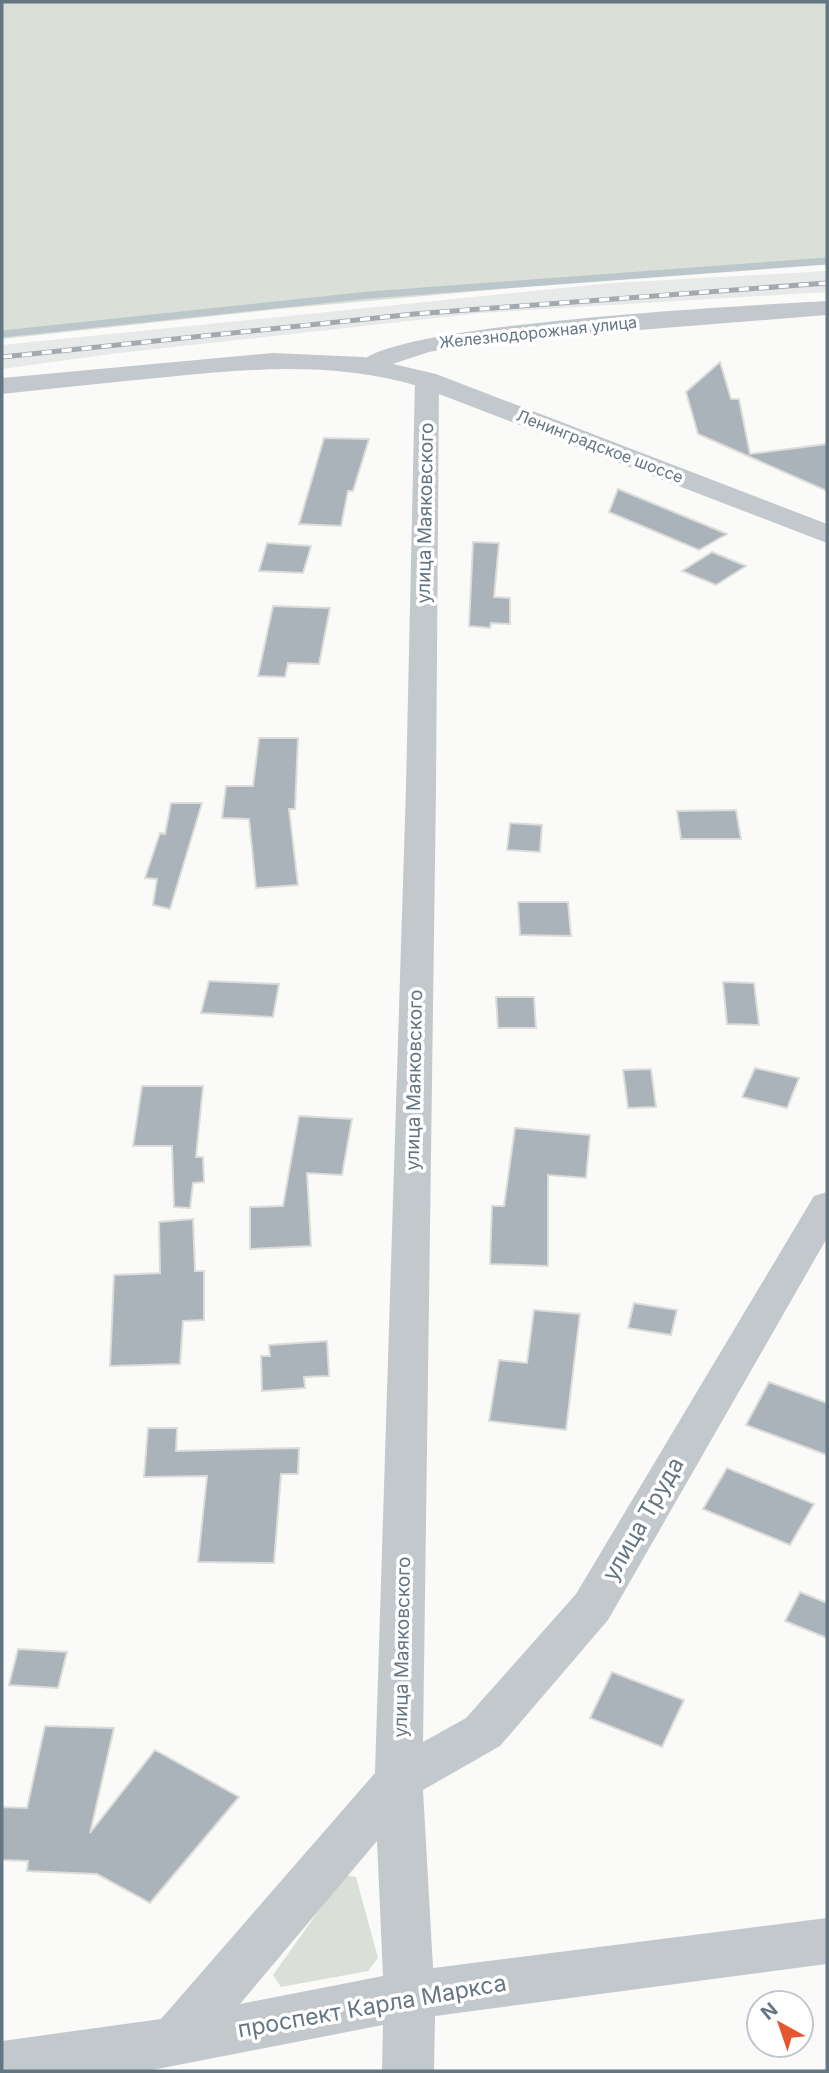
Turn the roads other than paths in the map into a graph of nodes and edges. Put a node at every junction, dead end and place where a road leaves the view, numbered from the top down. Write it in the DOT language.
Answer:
graph roads {
  1 [pos="827,308"];
  2 [pos="371,364"];
  3 [pos="426,380"];
  4 [pos="2,386"];
  5 [pos="827,534"];
  6 [pos="827,1205"];
  7 [pos="399,1780"];
  8 [pos="827,1941"];
  9 [pos="409,1995"];
  10 [pos="175,2042"];
  11 [pos="2,2067"];
  12 [pos="408,2071"];
  1 -- 2 [label="street, Железнодорожная улица"];
  2 -- 3 [label="street, Ленинградское шоссе"];
  2 -- 4 [label="street, Железнодорожная улица"];
  3 -- 5 [label="street, Ленинградское шоссе"];
  3 -- 7 [label="street, улица Маяковского"];
  6 -- 7 [label="street, улица Труда"];
  7 -- 9 [label="street, улица Маяковского"];
  7 -- 10 [label="street"];
  8 -- 9 [label="street, проспект Карла Маркса"];
  9 -- 10 [label="street, проспект Карла Маркса"];
  9 -- 12 [label="street, улица Маяковского"];
  10 -- 11 [label="street, проспект Карла Маркса"];
}
